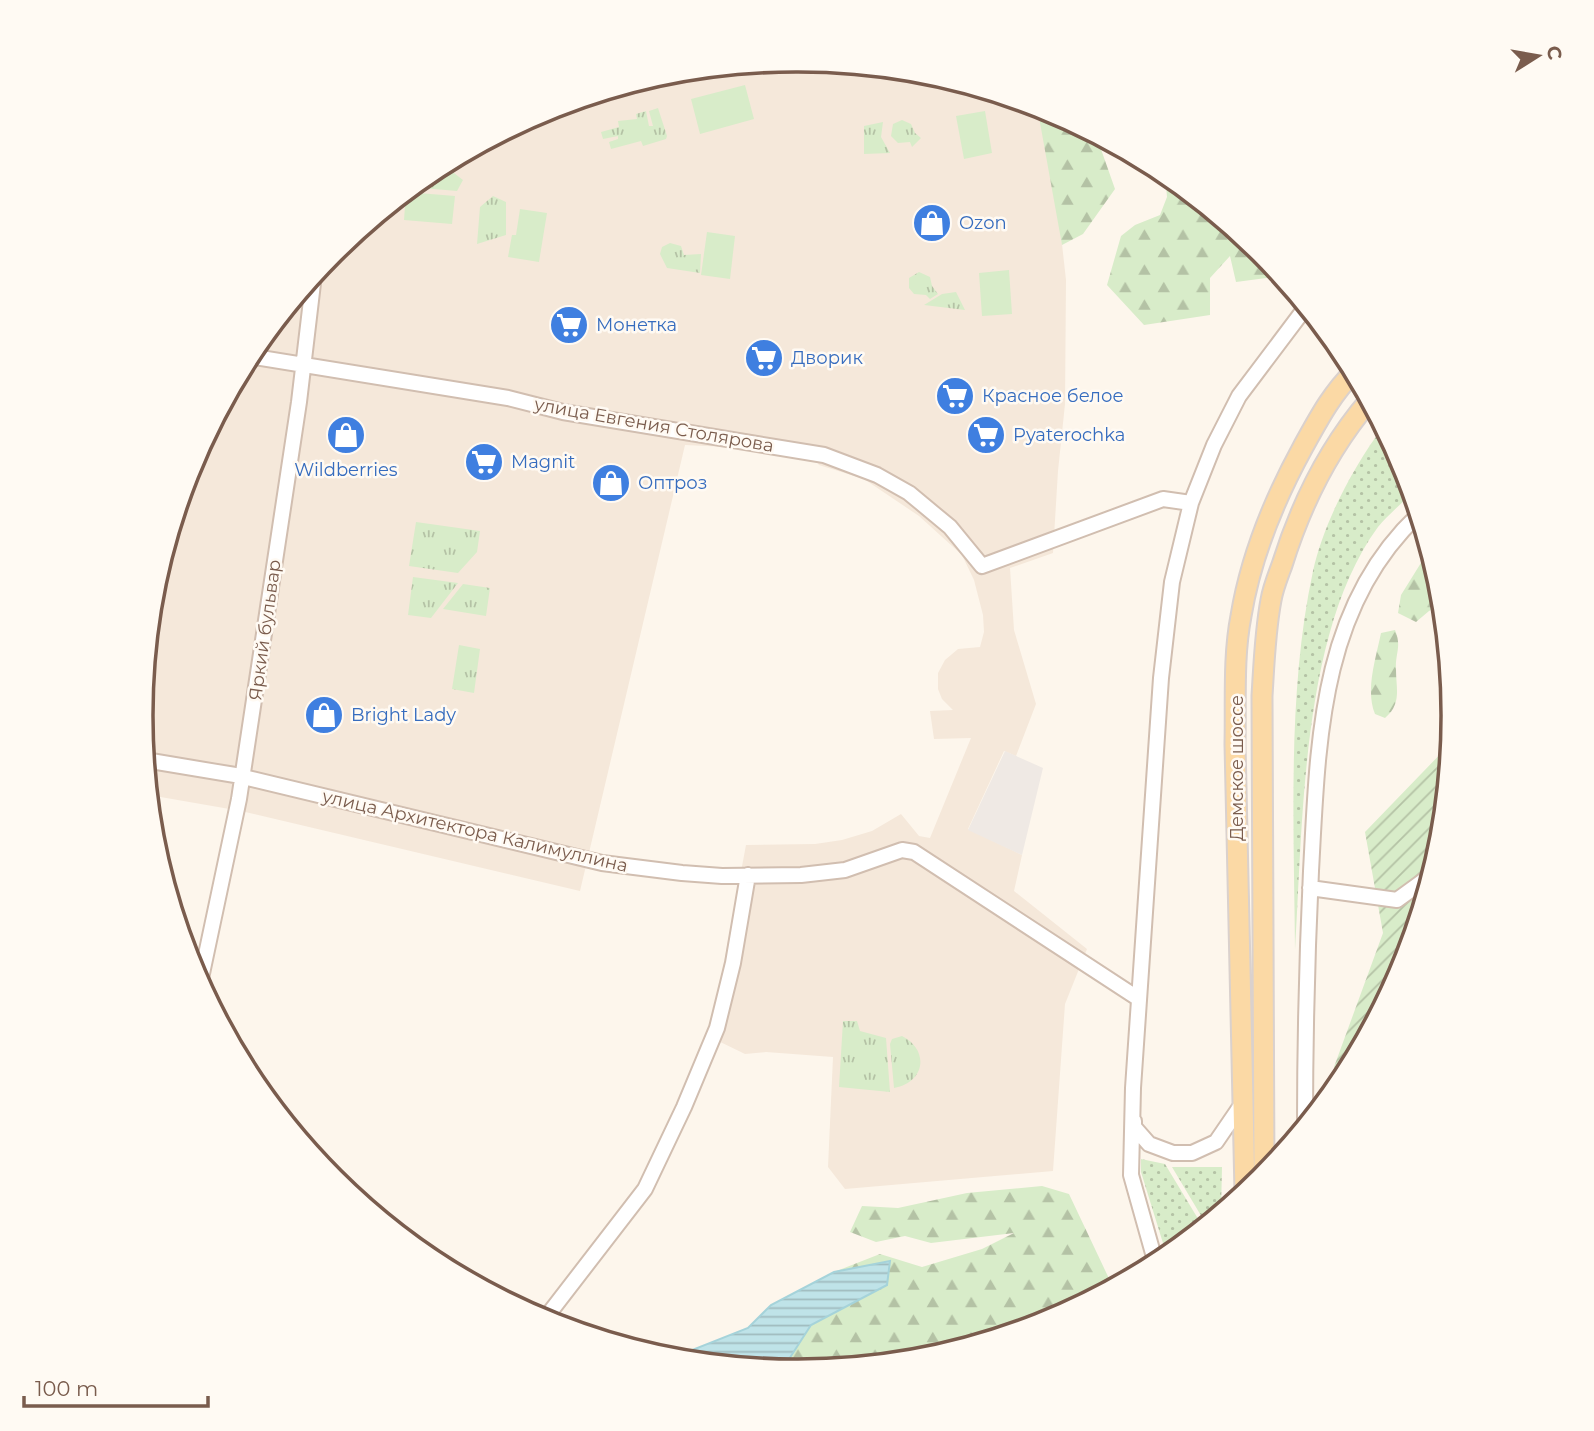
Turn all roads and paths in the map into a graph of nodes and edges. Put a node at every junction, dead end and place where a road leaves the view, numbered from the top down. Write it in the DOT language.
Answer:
graph roads {
  1 [pos="312,292"];
  2 [pos="1300,315"];
  3 [pos="262,358"];
  4 [pos="303,365"];
  5 [pos="1346,379"];
  6 [pos="1362,409"];
  7 [pos="1191,503"];
  8 [pos="1411,522"];
  9 [pos="155,762"];
  10 [pos="243,777"];
  11 [pos="748,875"];
  12 [pos="1418,884"];
  13 [pos="1310,888"];
  14 [pos="204,965"];
  15 [pos="1139,999"];
  16 [pos="1133,1088"];
  17 [pos="1242,1104"];
  18 [pos="1305,1110"];
  19 [pos="1264,1158"];
  20 [pos="1245,1178"];
  21 [pos="1153,1252"];
  22 [pos="552,1310"];
  1 -- 4 [label="street, Яркий бульвар"];
  2 -- 7 [label="street"];
  3 -- 4 [label="street, улица Евгения Столярова"];
  4 -- 7 [label="street, улица Евгения Столярова"];
  4 -- 10 [label="street, Яркий бульвар"];
  5 -- 17 [label="main road, Демское шоссе"];
  6 -- 19 [label="main road, Демское шоссе"];
  7 -- 15 [label="street"];
  8 -- 13 [label="street"];
  9 -- 10 [label="street, улица Архитектора Калимуллина"];
  10 -- 11 [label="street, улица Архитектора Калимуллина"];
  10 -- 14 [label="street, Яркий бульвар"];
  11 -- 15 [label="street, улица Архитектора Калимуллина"];
  11 -- 22 [label="street"];
  12 -- 13 [label="street"];
  13 -- 18 [label="street"];
  15 -- 16 [label="street"];
  16 -- 17 [label="street"];
  16 -- 21 [label="street"];
  17 -- 20 [label="main road, Демское шоссе"];
}
